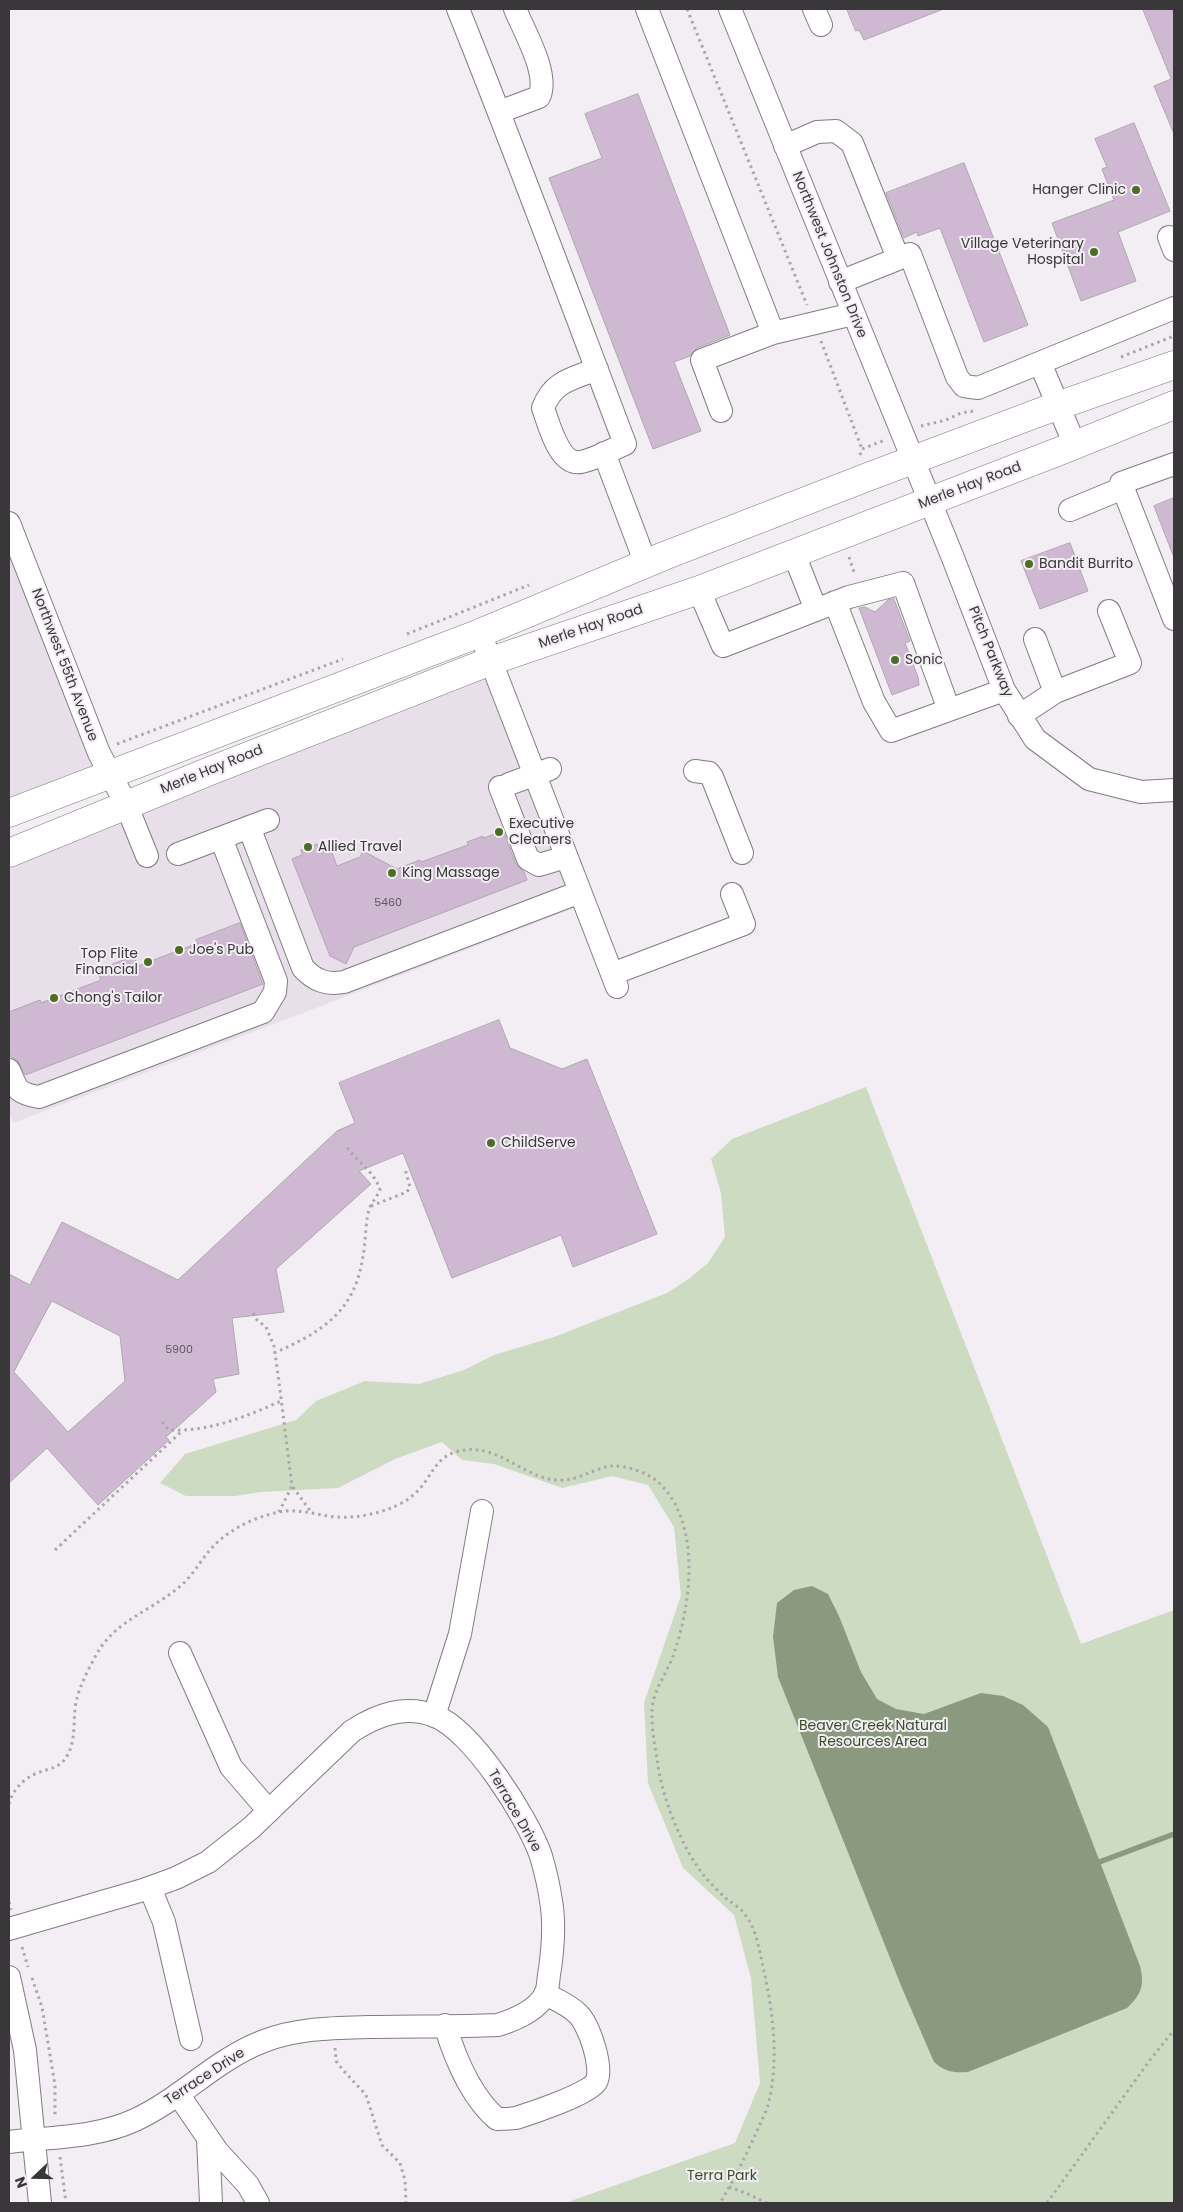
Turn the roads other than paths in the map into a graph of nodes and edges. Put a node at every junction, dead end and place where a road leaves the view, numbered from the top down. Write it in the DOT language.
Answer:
graph roads {
  1 [pos="458,9"];
  2 [pos="515,9"];
  3 [pos="647,9"];
  4 [pos="730,9"];
  5 [pos="499,112"];
  6 [pos="785,146"];
  7 [pos="898,258"];
  8 [pos="840,282"];
  9 [pos="1174,308"];
  10 [pos="853,314"];
  11 [pos="773,333"];
  12 [pos="1040,363"];
  13 [pos="1174,365"];
  14 [pos="597,369"];
  15 [pos="1059,405"];
  16 [pos="1174,405"];
  17 [pos="721,411"];
  18 [pos="1075,445"];
  19 [pos="604,453"];
  20 [pos="912,461"];
  21 [pos="1174,464"];
  22 [pos="1123,488"];
  23 [pos="929,502"];
  24 [pos="1070,510"];
  25 [pos="9,523"];
  26 [pos="794,554"];
  27 [pos="646,564"];
  28 [pos="699,590"];
  29 [pos="825,606"];
  30 [pos="1109,610"];
  31 [pos="1174,619"];
  32 [pos="480,633"];
  33 [pos="1035,639"];
  34 [pos="491,661"];
  35 [pos="1004,690"];
  36 [pos="1055,692"];
  37 [pos="949,710"];
  38 [pos="1020,716"];
  39 [pos="695,771"];
  40 [pos="542,772"];
  41 [pos="109,776"];
  42 [pos="1174,790"];
  43 [pos="126,804"];
  44 [pos="9,813"];
  45 [pos="221,838"];
  46 [pos="9,853"];
  47 [pos="742,853"];
  48 [pos="178,854"];
  49 [pos="146,856"];
  50 [pos="566,857"];
  51 [pos="580,892"];
  52 [pos="732,894"];
  53 [pos="9,1070"];
  54 [pos="482,1511"];
  55 [pos="180,1653"];
  56 [pos="434,1716"];
  57 [pos="269,1811"];
  58 [pos="150,1888"];
  59 [pos="9,1929"];
  60 [pos="9,1977"];
  61 [pos="545,1994"];
  62 [pos="445,2025"];
  63 [pos="191,2039"];
  64 [pos="178,2094"];
  65 [pos="35,2139"];
  66 [pos="208,2139"];
  67 [pos="9,2142"];
  68 [pos="40,2203"];
  69 [pos="211,2203"];
  70 [pos="258,2203"];
  1 -- 5 [label="street"];
  2 -- 5 [label="street"];
  3 -- 11 [label="street"];
  4 -- 6 [label="street, Northwest Johnston Drive"];
  5 -- 14 [label="street"];
  6 -- 7 [label="street"];
  6 -- 8 [label="street, Northwest Johnston Drive"];
  7 -- 8 [label="street"];
  7 -- 12 [label="street"];
  8 -- 10 [label="street, Northwest Johnston Drive"];
  9 -- 12 [label="street"];
  10 -- 11 [label="street"];
  10 -- 20 [label="street, Northwest Johnston Drive"];
  11 -- 17 [label="street"];
  12 -- 15 [label="street"];
  13 -- 15 [label="main road"];
  14 -- 19 [label="street"];
  14 -- 19 [label="street"];
  15 -- 18 [label="street"];
  15 -- 20 [label="main road"];
  16 -- 18 [label="main road, Merle Hay Road"];
  18 -- 23 [label="main road, Merle Hay Road"];
  19 -- 27 [label="street"];
  20 -- 23 [label="street, Northwest Johnston Drive"];
  20 -- 27 [label="main road"];
  21 -- 22 [label="street"];
  22 -- 24 [label="street"];
  22 -- 31 [label="street"];
  23 -- 26 [label="main road, Merle Hay Road"];
  23 -- 35 [label="street, Pitch Parkway"];
  25 -- 41 [label="street, Northwest 55th Avenue"];
  26 -- 28 [label="main road, Merle Hay Road"];
  26 -- 29 [label="street"];
  27 -- 32 [label="main road"];
  28 -- 29 [label="street"];
  28 -- 34 [label="main road, Merle Hay Road"];
  29 -- 37 [label="street"];
  29 -- 37 [label="street"];
  30 -- 36 [label="street"];
  32 -- 34 [label="street"];
  32 -- 41 [label="main road"];
  33 -- 36 [label="street"];
  34 -- 40 [label="street"];
  34 -- 43 [label="main road, Merle Hay Road"];
  35 -- 37 [label="street"];
  35 -- 38 [label="street, Pitch Parkway"];
  36 -- 38 [label="street"];
  38 -- 42 [label="street, Pitch Parkway"];
  39 -- 47 [label="street"];
  40 -- 50 [label="street"];
  40 -- 50 [label="street"];
  41 -- 43 [label="street, Northwest 55th Avenue"];
  41 -- 44 [label="main road"];
  43 -- 46 [label="main road, Merle Hay Road"];
  43 -- 49 [label="street, Northwest 55th Avenue"];
  45 -- 48 [label="street"];
  45 -- 51 [label="street"];
  45 -- 53 [label="street"];
  50 -- 51 [label="street"];
  51 -- 52 [label="street"];
  54 -- 56 [label="street"];
  55 -- 57 [label="street"];
  56 -- 57 [label="street, Terrace Drive"];
  56 -- 61 [label="street, Terrace Drive"];
  57 -- 58 [label="street, Terrace Drive"];
  58 -- 59 [label="street, Terrace Drive"];
  58 -- 63 [label="street"];
  60 -- 65 [label="street"];
  61 -- 62 [label="street, Terrace Drive"];
  61 -- 62 [label="street"];
  62 -- 64 [label="street, Terrace Drive"];
  64 -- 65 [label="street, Terrace Drive"];
  64 -- 66 [label="street"];
  65 -- 67 [label="street, Terrace Drive"];
  65 -- 68 [label="street"];
  66 -- 69 [label="street"];
  66 -- 70 [label="street"];
}
